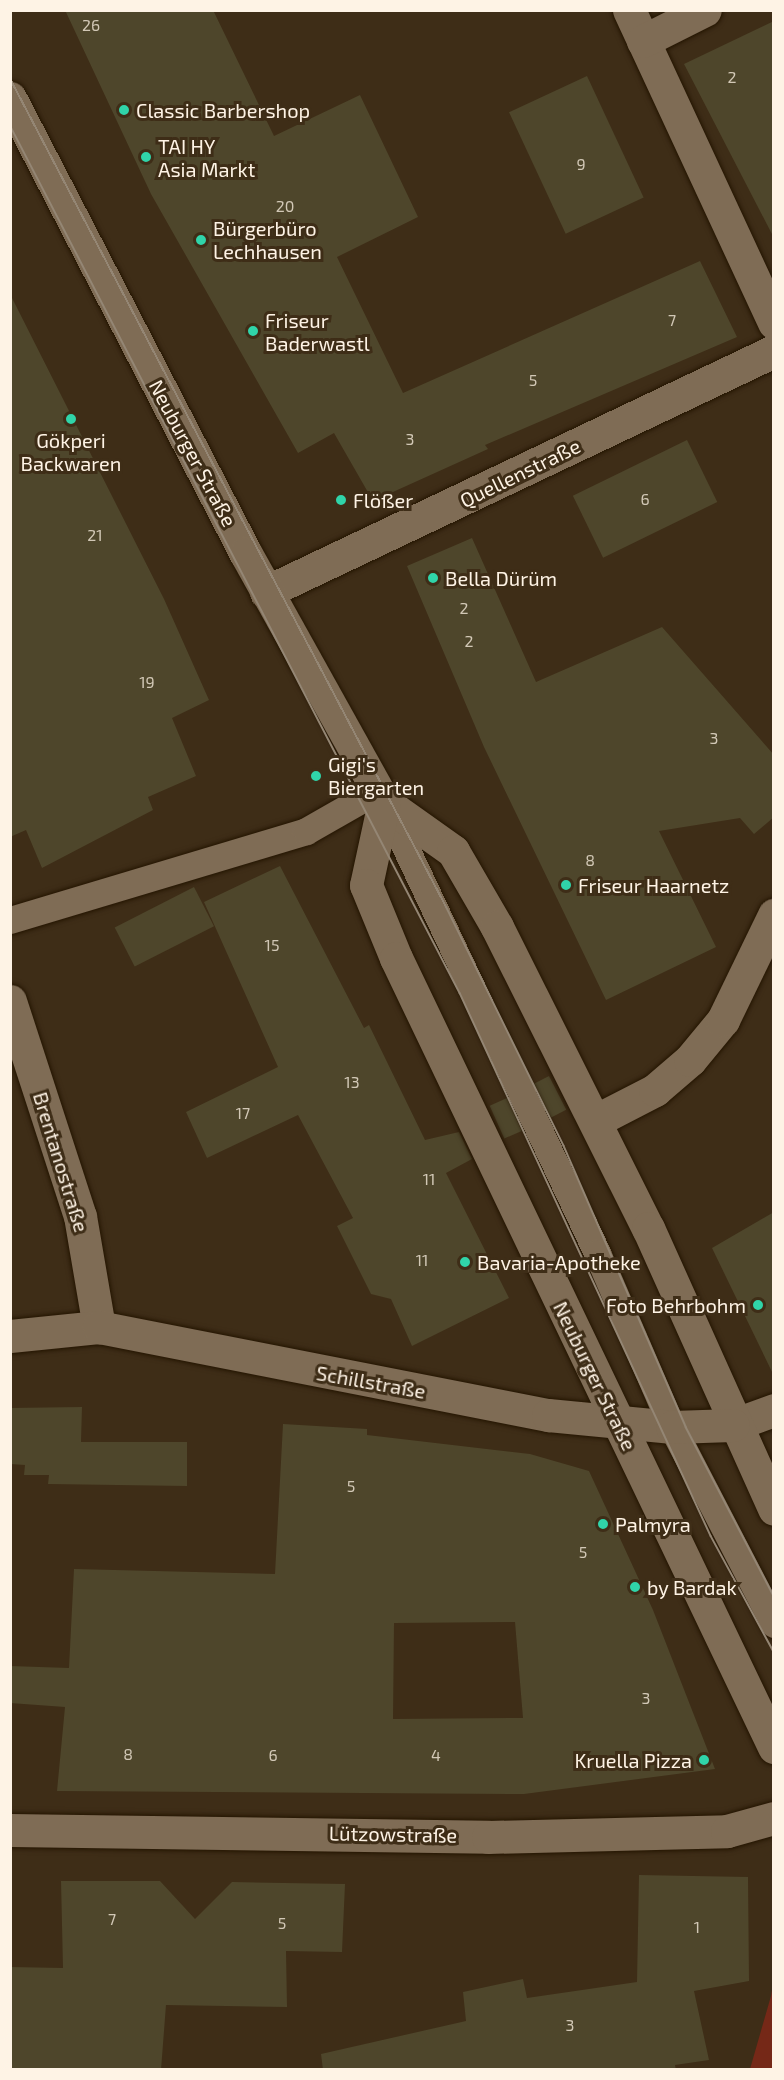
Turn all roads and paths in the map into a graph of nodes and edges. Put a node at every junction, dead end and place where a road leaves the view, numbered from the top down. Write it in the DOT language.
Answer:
graph roads {
  1 [pos="629,10"];
  2 [pos="705,10"];
  3 [pos="643,42"];
  4 [pos="10,98"];
  5 [pos="774,323"];
  6 [pos="774,351"];
  7 [pos="266,592"];
  8 [pos="381,796"];
  9 [pos="774,915"];
  10 [pos="10,920"];
  11 [pos="10,1001"];
  12 [pos="595,1121"];
  13 [pos="99,1327"];
  14 [pos="10,1336"];
  15 [pos="774,1410"];
  16 [pos="618,1423"];
  17 [pos="733,1425"];
  18 [pos="672,1427"];
  19 [pos="774,1509"];
  20 [pos="774,1624"];
  21 [pos="774,1747"];
  22 [pos="774,1818"];
  23 [pos="10,1830"];
  1 -- 3 [label="street"];
  2 -- 3 [label="street"];
  3 -- 5 [label="street"];
  4 -- 7 [label="street, Neuburger Straße"];
  6 -- 7 [label="street, Quellenstraße"];
  7 -- 8 [label="street, Neuburger Straße"];
  8 -- 10 [label="lane"];
  8 -- 12 [label="street, Neuburger Straße"];
  8 -- 16 [label="street, Neuburger Straße"];
  8 -- 18 [label="lane"];
  9 -- 12 [label="street"];
  11 -- 13 [label="street, Brentanostraße"];
  12 -- 17 [label="street, Neuburger Straße"];
  13 -- 14 [label="street, Schillstraße"];
  13 -- 16 [label="street, Schillstraße"];
  15 -- 17 [label="street, Schillstraße"];
  16 -- 18 [label="street, Schillstraße"];
  16 -- 21 [label="street, Neuburger Straße"];
  17 -- 18 [label="street, Schillstraße"];
  17 -- 19 [label="street, Neuburger Straße"];
  18 -- 20 [label="lane"];
  22 -- 23 [label="street, Lützowstraße"];
}
